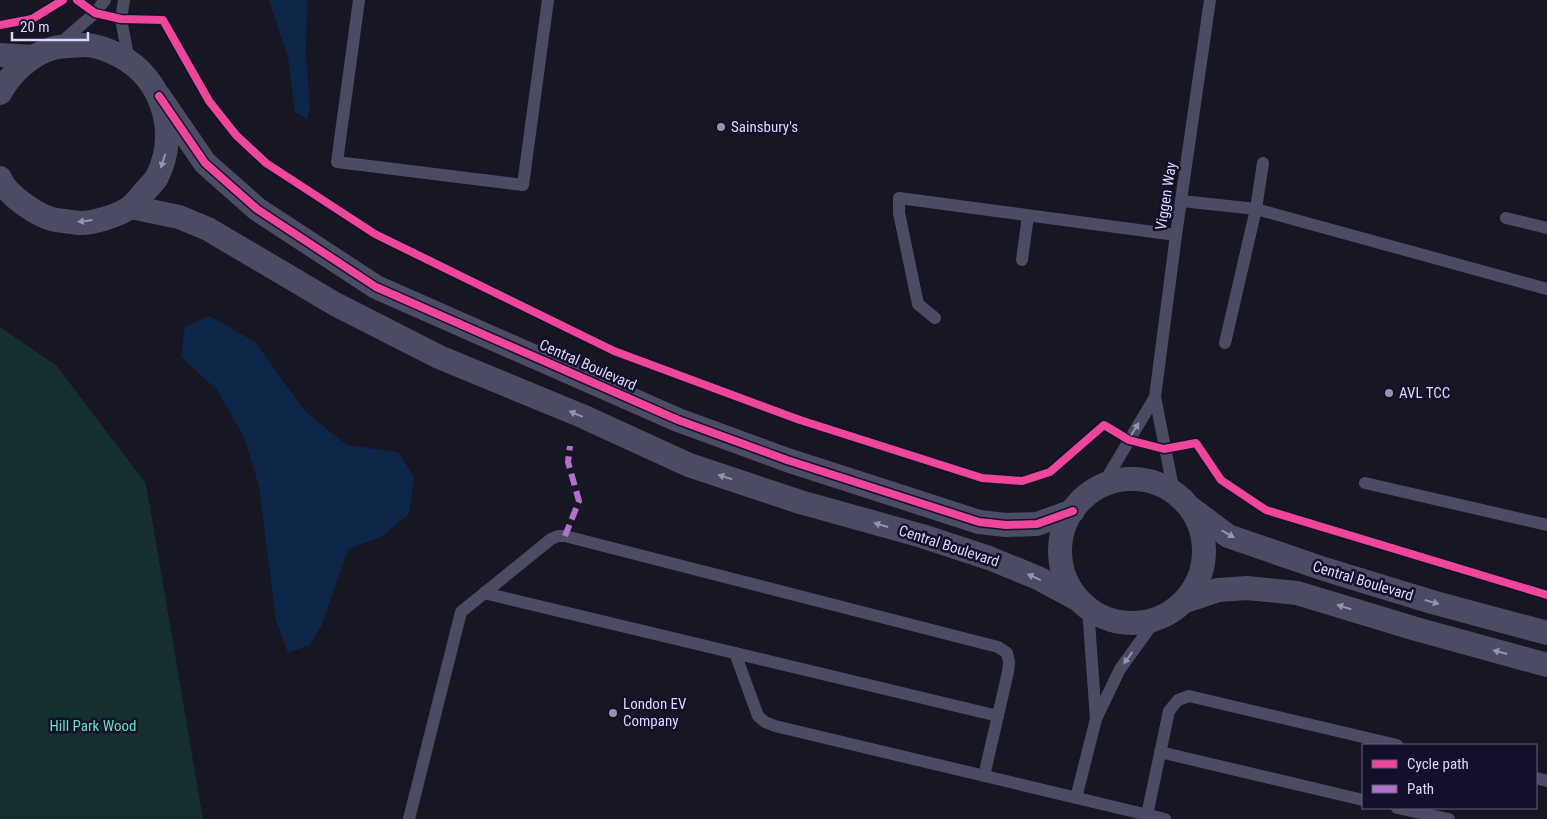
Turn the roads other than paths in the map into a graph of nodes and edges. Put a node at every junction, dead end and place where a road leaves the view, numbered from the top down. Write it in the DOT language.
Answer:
graph roads {
  1 [pos="105,0"];
  2 [pos="124,0"];
  3 [pos="358,0"];
  4 [pos="548,0"];
  5 [pos="1210,0"];
  6 [pos="43,53"];
  7 [pos="0,56"];
  8 [pos="129,61"];
  9 [pos="0,93"];
  10 [pos="159,96"];
  11 [pos="1263,163"];
  12 [pos="0,180"];
  13 [pos="1182,201"];
  14 [pos="131,208"];
  15 [pos="1256,209"];
  16 [pos="1028,216"];
  17 [pos="1506,218"];
  18 [pos="1547,227"];
  19 [pos="1176,235"];
  20 [pos="1022,260"];
  21 [pos="1547,290"];
  22 [pos="935,318"];
  23 [pos="1225,342"];
  24 [pos="1155,397"];
  25 [pos="1364,483"];
  26 [pos="1102,486"];
  27 [pos="1181,499"];
  28 [pos="1072,511"];
  29 [pos="1547,525"];
  30 [pos="484,593"];
  31 [pos="1185,601"];
  32 [pos="1083,604"];
  33 [pos="1157,618"];
  34 [pos="1547,633"];
  35 [pos="735,653"];
  36 [pos="1547,665"];
  37 [pos="998,716"];
  38 [pos="1096,719"];
  39 [pos="1392,744"];
  40 [pos="1160,752"];
  41 [pos="984,776"];
  42 [pos="1076,798"];
  43 [pos="1362,800"];
  44 [pos="1402,809"];
  45 [pos="1147,815"];
  46 [pos="409,819"];
  47 [pos="1164,819"];
  48 [pos="1449,819"];
  1 -- 6 [label="lane"];
  2 -- 8 [label="lane"];
  3 -- 4 [label="lane"];
  5 -- 13 [label="lane, Viggen Way"];
  6 -- 7 [label="street"];
  6 -- 8 [label="street, Central Boulevard"];
  6 -- 9 [label="street"];
  8 -- 10 [label="street, Central Boulevard"];
  10 -- 14 [label="street, one-way"];
  10 -- 28 [label="street, Central Boulevard"];
  11 -- 15 [label="lane"];
  14 -- 12 [label="street, one-way"];
  13 -- 15 [label="lane"];
  13 -- 19 [label="lane, Viggen Way"];
  32 -- 14 [label="street, Central Boulevard, one-way"];
  15 -- 21 [label="lane"];
  15 -- 23 [label="lane"];
  16 -- 19 [label="lane"];
  16 -- 20 [label="lane"];
  16 -- 22 [label="lane"];
  17 -- 18 [label="lane"];
  19 -- 24 [label="lane, Viggen Way"];
  26 -- 24 [label="lane, Viggen Way, one-way"];
  24 -- 27 [label="lane, Viggen Way"];
  25 -- 29 [label="lane"];
  26 -- 27 [label="street"];
  26 -- 28 [label="street"];
  27 -- 31 [label="street"];
  27 -- 34 [label="street, Central Boulevard, one-way"];
  28 -- 32 [label="street"];
  30 -- 35 [label="lane"];
  30 -- 37 [label="lane"];
  30 -- 46 [label="lane"];
  31 -- 33 [label="street"];
  36 -- 31 [label="street, Central Boulevard, one-way"];
  32 -- 33 [label="street"];
  32 -- 38 [label="lane"];
  33 -- 38 [label="lane, one-way"];
  35 -- 37 [label="lane"];
  35 -- 41 [label="lane"];
  37 -- 41 [label="lane"];
  38 -- 42 [label="lane"];
  39 -- 40 [label="lane"];
  40 -- 43 [label="lane"];
  40 -- 45 [label="lane"];
  41 -- 42 [label="lane"];
  42 -- 45 [label="lane"];
  44 -- 48 [label="lane"];
  45 -- 47 [label="lane"];
}
